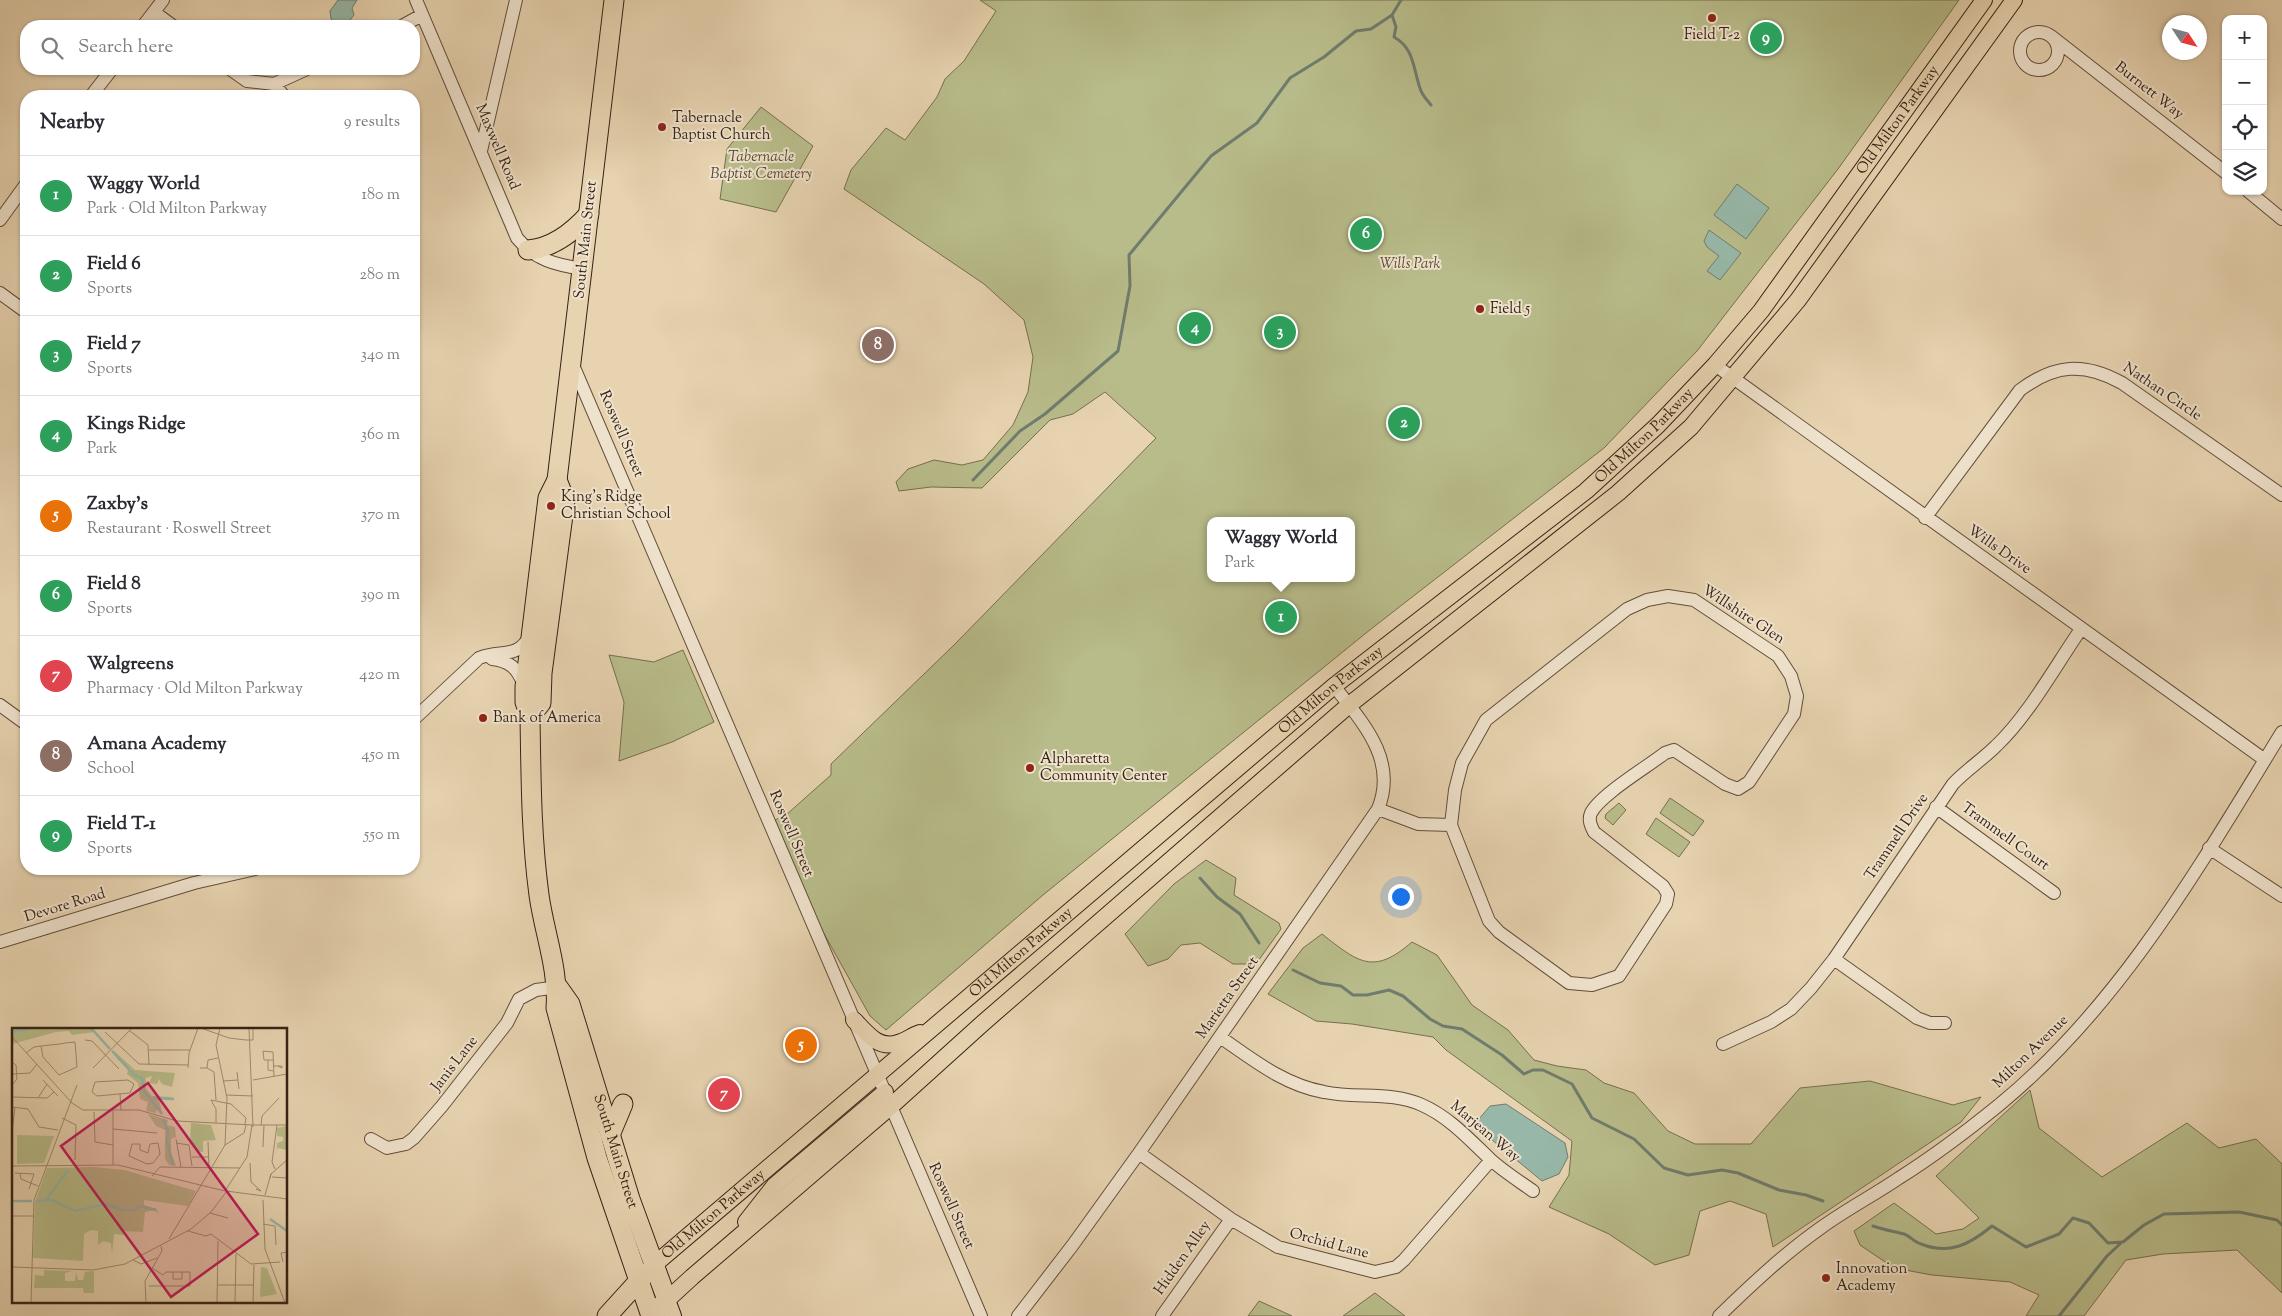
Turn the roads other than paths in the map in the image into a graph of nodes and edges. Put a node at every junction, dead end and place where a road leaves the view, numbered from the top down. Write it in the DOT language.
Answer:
graph roads {
  1 [pos="163,0"];
  2 [pos="416,0"];
  3 [pos="516,0"];
  4 [pos="614,0"];
  5 [pos="1984,0"];
  6 [pos="2014,0"];
  7 [pos="154,12"];
  8 [pos="422,15"];
  9 [pos="148,20"];
  10 [pos="165,20"];
  11 [pos="413,20"];
  12 [pos="2051,36"];
  13 [pos="108,75"];
  14 [pos="238,75"];
  15 [pos="294,75"];
  16 [pos="274,84"];
  17 [pos="96,90"];
  18 [pos="279,90"];
  19 [pos="481,150"];
  20 [pos="2222,170"];
  21 [pos="20,192"];
  22 [pos="2253,195"];
  23 [pos="589,214"];
  24 [pos="2282,219"];
  25 [pos="0,220"];
  26 [pos="528,250"];
  27 [pos="583,269"];
  28 [pos="0,293"];
  29 [pos="20,308"];
  30 [pos="573,365"];
  31 [pos="1715,365"];
  32 [pos="1734,379"];
  33 [pos="557,480"];
  34 [pos="2282,495"];
  35 [pos="1925,518"];
  36 [pos="2081,628"];
  37 [pos="531,634"];
  38 [pos="480,658"];
  39 [pos="1334,686"];
  40 [pos="525,687"];
  41 [pos="0,705"];
  42 [pos="1349,705"];
  43 [pos="420,713"];
  44 [pos="530,716"];
  45 [pos="20,720"];
  46 [pos="2282,732"];
  47 [pos="2265,760"];
  48 [pos="1936,807"];
  49 [pos="1378,809"];
  50 [pos="1452,825"];
  51 [pos="2209,848"];
  52 [pos="215,875"];
  53 [pos="2054,893"];
  54 [pos="2282,896"];
  55 [pos="0,942"];
  56 [pos="1834,959"];
  57 [pos="558,987"];
  58 [pos="854,1020"];
  59 [pos="1945,1023"];
  60 [pos="932,1030"];
  61 [pos="1220,1038"];
  62 [pos="1723,1044"];
  63 [pos="878,1076"];
  64 [pos="887,1100"];
  65 [pos="623,1104"];
  66 [pos="610,1134"];
  67 [pos="371,1139"];
  68 [pos="1139,1153"];
  69 [pos="1491,1160"];
  70 [pos="1533,1191"];
  71 [pos="1231,1219"];
  72 [pos="654,1266"];
  73 [pos="638,1281"];
  74 [pos="670,1308"];
  75 [pos="607,1316"];
  76 [pos="651,1316"];
  77 [pos="981,1316"];
  78 [pos="1018,1316"];
  79 [pos="1162,1316"];
  80 [pos="1720,1316"];
  1 -- 7 [label="street"];
  2 -- 8 [label="street, Maxwell Road"];
  3 -- 19 [label="street"];
  4 -- 23 [label="highway, South Main Street"];
  5 -- 31 [label="main road, Old Milton Parkway"];
  6 -- 32 [label="main road, Old Milton Parkway"];
  7 -- 9 [label="street"];
  7 -- 10 [label="street"];
  8 -- 11 [label="street"];
  8 -- 19 [label="street, Maxwell Road"];
  12 -- 20 [label="street, Burnett Way"];
  13 -- 17 [label="street"];
  14 -- 16 [label="street"];
  15 -- 16 [label="street"];
  16 -- 18 [label="street"];
  19 -- 26 [label="street, Maxwell Road"];
  21 -- 25 [label="street"];
  22 -- 24 [label="street"];
  23 -- 26 [label="highway"];
  23 -- 27 [label="highway, South Main Street"];
  26 -- 27 [label="street, Maxwell Road"];
  27 -- 30 [label="highway, South Main Street"];
  28 -- 29 [label="street"];
  30 -- 33 [label="highway, South Main Street"];
  30 -- 58 [label="street, Roswell Street"];
  31 -- 32 [label="street, Wills Drive"];
  31 -- 39 [label="main road, Old Milton Parkway"];
  32 -- 35 [label="street, Wills Drive"];
  32 -- 42 [label="main road, Old Milton Parkway"];
  33 -- 37 [label="highway, South Main Street"];
  33 -- 44 [label="highway, South Main Street"];
  34 -- 35 [label="street, Nathan Circle"];
  35 -- 36 [label="street, Wills Drive"];
  36 -- 47 [label="street, Wills Drive"];
  36 -- 48 [label="street, Trammell Drive"];
  37 -- 38 [label="street"];
  37 -- 40 [label="highway, South Main Street"];
  38 -- 40 [label="street"];
  38 -- 43 [label="street"];
  39 -- 42 [label="street, Marietta Street"];
  39 -- 60 [label="main road, Old Milton Parkway"];
  40 -- 44 [label="highway, South Main Street"];
  41 -- 45 [label="street"];
  42 -- 49 [label="street, Marietta Street"];
  42 -- 64 [label="main road, Old Milton Parkway"];
  44 -- 57 [label="highway, South Main Street"];
  46 -- 47 [label="street, Milton Avenue"];
  47 -- 51 [label="street, Milton Avenue"];
  48 -- 53 [label="street, Trammell Court"];
  48 -- 56 [label="street, Trammell Drive"];
  49 -- 50 [label="street"];
  49 -- 61 [label="street, Marietta Street"];
  50 -- 50 [label="street, Willshire Glen"];
  51 -- 54 [label="street"];
  51 -- 80 [label="street, Milton Avenue"];
  52 -- 55 [label="street, Devore Road"];
  56 -- 59 [label="street"];
  56 -- 62 [label="street, Trammell Drive"];
  57 -- 66 [label="highway, South Main Street"];
  57 -- 67 [label="street, Janis Lane"];
  57 -- 73 [label="highway, South Main Street"];
  58 -- 60 [label="main road"];
  58 -- 63 [label="street, Roswell Street"];
  60 -- 63 [label="main road, Old Milton Parkway"];
  61 -- 68 [label="street, Marietta Street"];
  61 -- 69 [label="street, Marjean Way"];
  63 -- 64 [label="street, Roswell Street"];
  63 -- 72 [label="main road, Old Milton Parkway"];
  64 -- 74 [label="main road, Old Milton Parkway"];
  64 -- 77 [label="street, Roswell Street"];
  65 -- 66 [label="highway"];
  66 -- 72 [label="highway, South Main Street"];
  68 -- 71 [label="street, Orchid Lane"];
  68 -- 78 [label="street, Marietta Street"];
  69 -- 70 [label="street, Marjean Way"];
  69 -- 71 [label="street, Orchid Lane"];
  71 -- 79 [label="street, Hidden Alley"];
  72 -- 73 [label="highway, Old Milton Parkway"];
  72 -- 74 [label="highway, South Main Street"];
  73 -- 75 [label="highway, Old Milton Parkway"];
  73 -- 76 [label="highway, South Main Street"];
  74 -- 76 [label="highway"];
}
